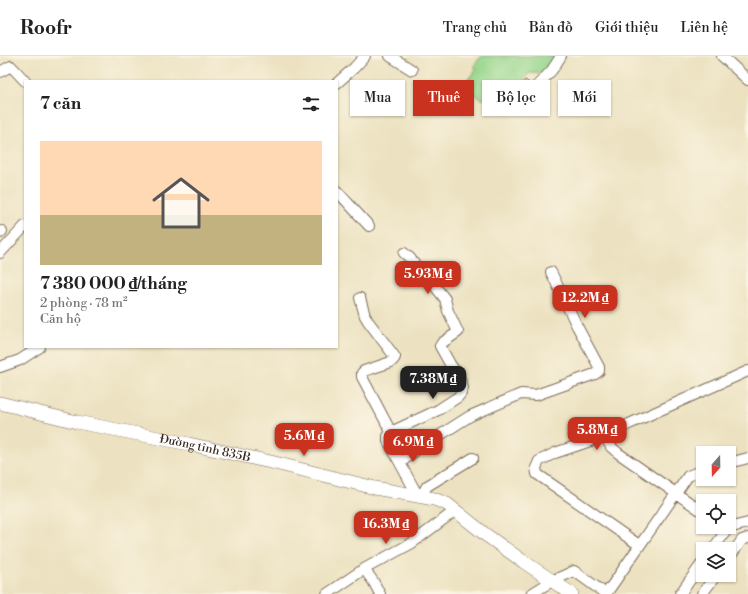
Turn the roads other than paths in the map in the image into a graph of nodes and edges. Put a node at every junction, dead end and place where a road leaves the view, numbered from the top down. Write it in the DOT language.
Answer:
graph roads {
  1 [pos="365,56"];
  2 [pos="390,56"];
  3 [pos="561,56"];
  4 [pos="722,56"];
  5 [pos="412,70"];
  6 [pos="0,72"];
  7 [pos="24,80"];
  8 [pos="543,80"];
  9 [pos="748,80"];
  10 [pos="338,82"];
  11 [pos="338,192"];
  12 [pos="369,226"];
  13 [pos="24,227"];
  14 [pos="0,253"];
  15 [pos="404,253"];
  16 [pos="551,272"];
  17 [pos="360,298"];
  18 [pos="38,348"];
  19 [pos="0,367"];
  20 [pos="748,371"];
  21 [pos="0,404"];
  22 [pos="392,432"];
  23 [pos="605,436"];
  24 [pos="473,458"];
  25 [pos="748,458"];
  26 [pos="736,461"];
  27 [pos="400,463"];
  28 [pos="696,473"];
  29 [pos="676,494"];
  30 [pos="421,496"];
  31 [pos="696,507"];
  32 [pos="456,510"];
  33 [pos="748,523"];
  34 [pos="736,526"];
  35 [pos="736,534"];
  36 [pos="746,541"];
  37 [pos="640,545"];
  38 [pos="736,551"];
  39 [pos="364,569"];
  40 [pos="696,572"];
  41 [pos="552,581"];
  42 [pos="711,582"];
  43 [pos="327,594"];
  44 [pos="380,594"];
  45 [pos="531,594"];
  46 [pos="572,594"];
  47 [pos="606,594"];
  48 [pos="680,594"];
  49 [pos="702,594"];
  1 -- 10 [label="street"];
  2 -- 5 [label="street"];
  3 -- 8 [label="street"];
  4 -- 9 [label="street"];
  6 -- 7 [label="street"];
  11 -- 12 [label="street"];
  13 -- 14 [label="street"];
  15 -- 22 [label="street"];
  16 -- 27 [label="street"];
  17 -- 22 [label="street"];
  18 -- 19 [label="street"];
  20 -- 23 [label="street"];
  21 -- 30 [label="main road, Đường tỉnh 835B"];
  22 -- 27 [label="street"];
  23 -- 29 [label="street"];
  23 -- 37 [label="street"];
  24 -- 30 [label="street"];
  25 -- 26 [label="street"];
  27 -- 30 [label="street"];
  28 -- 29 [label="street"];
  29 -- 31 [label="street"];
  29 -- 37 [label="street"];
  30 -- 32 [label="main road, Đường tỉnh 835B"];
  32 -- 39 [label="street"];
  32 -- 41 [label="main road, Đường tỉnh 835B"];
  33 -- 34 [label="street"];
  35 -- 36 [label="street"];
  36 -- 38 [label="street"];
  37 -- 47 [label="street"];
  39 -- 43 [label="street"];
  39 -- 44 [label="street"];
  40 -- 48 [label="street"];
  41 -- 45 [label="street"];
  41 -- 46 [label="main road, Đường tỉnh 835B"];
  41 -- 47 [label="street"];
  42 -- 49 [label="street"];
}
